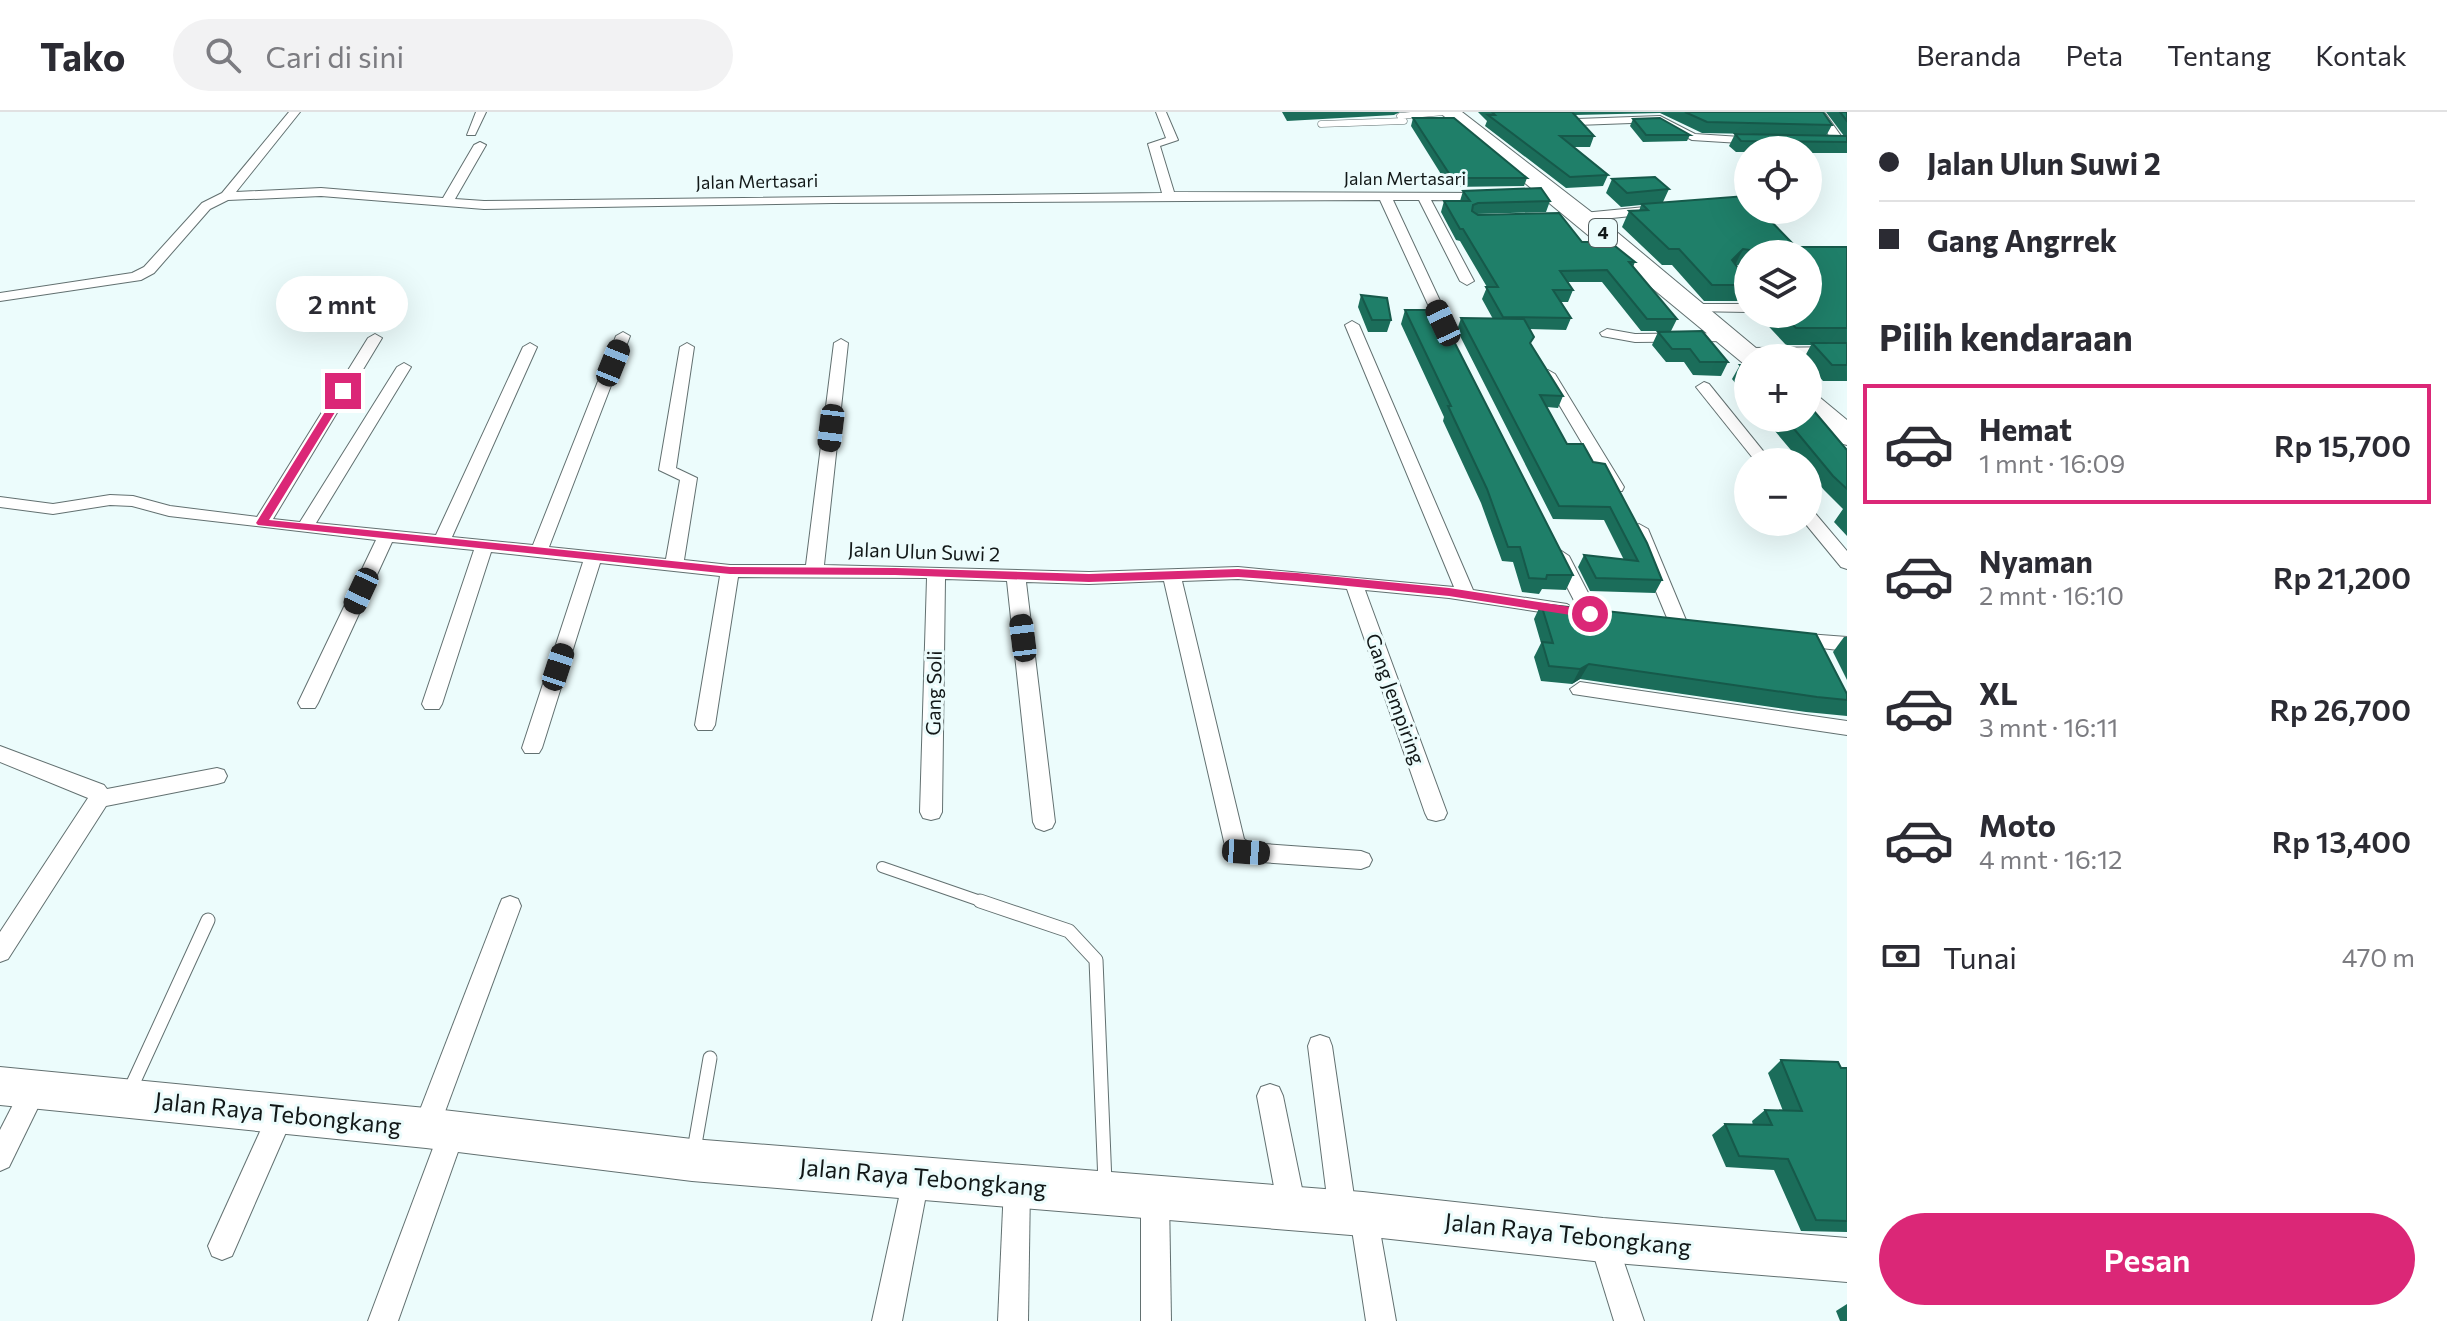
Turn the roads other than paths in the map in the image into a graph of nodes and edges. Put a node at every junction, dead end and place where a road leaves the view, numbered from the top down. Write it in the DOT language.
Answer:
graph roads {
  1 [pos="295,112"];
  2 [pos="481,112"];
  3 [pos="1161,112"];
  4 [pos="1446,112"];
  5 [pos="1818,112"];
  6 [pos="1577,122"];
  7 [pos="1321,124"];
  8 [pos="471,133"];
  9 [pos="1734,140"];
  10 [pos="1822,143"];
  11 [pos="480,145"];
  12 [pos="1550,192"];
  13 [pos="1524,194"];
  14 [pos="226,196"];
  15 [pos="1169,196"];
  16 [pos="1497,196"];
  17 [pos="1385,197"];
  18 [pos="1424,198"];
  19 [pos="446,204"];
  20 [pos="1679,208"];
  21 [pos="1577,217"];
  22 [pos="1467,281"];
  23 [pos="0,297"];
  24 [pos="1694,308"];
  25 [pos="1734,308"];
  26 [pos="1352,325"];
  27 [pos="1607,333"];
  28 [pos="623,336"];
  29 [pos="375,338"];
  30 [pos="841,343"];
  31 [pos="1738,344"];
  32 [pos="1454,346"];
  33 [pos="530,347"];
  34 [pos="687,347"];
  35 [pos="1734,348"];
  36 [pos="1535,353"];
  37 [pos="1822,353"];
  38 [pos="1847,354"];
  39 [pos="1822,357"];
  40 [pos="404,367"];
  41 [pos="1704,387"];
  42 [pos="1822,414"];
  43 [pos="1847,436"];
  44 [pos="1753,448"];
  45 [pos="0,502"];
  46 [pos="262,523"];
  47 [pos="306,526"];
  48 [pos="1822,533"];
  49 [pos="387,535"];
  50 [pos="441,543"];
  51 [pos="1555,546"];
  52 [pos="484,547"];
  53 [pos="539,551"];
  54 [pos="593,558"];
  55 [pos="1847,563"];
  56 [pos="674,566"];
  57 [pos="730,571"];
  58 [pos="814,571"];
  59 [pos="936,574"];
  60 [pos="1016,577"];
  61 [pos="1172,577"];
  62 [pos="1354,584"];
  63 [pos="1466,594"];
  64 [pos="1679,625"];
  65 [pos="1774,637"];
  66 [pos="1814,640"];
  67 [pos="1847,644"];
  68 [pos="1827,667"];
  69 [pos="1580,689"];
  70 [pos="308,703"];
  71 [pos="432,704"];
  72 [pos="705,725"];
  73 [pos="1847,728"];
  74 [pos="532,748"];
  75 [pos="0,754"];
  76 [pos="217,776"];
  77 [pos="99,799"];
  78 [pos="931,812"];
  79 [pos="1436,813"];
  80 [pos="1044,822"];
  81 [pos="1361,860"];
  82 [pos="882,867"];
  83 [pos="510,906"];
  84 [pos="208,920"];
  85 [pos="0,952"];
  86 [pos="1320,1046"];
  87 [pos="710,1058"];
  88 [pos="17,1087"];
  89 [pos="1270,1096"];
  90 [pos="126,1099"];
  91 [pos="281,1114"];
  92 [pos="439,1130"];
  93 [pos="0,1158"];
  94 [pos="692,1160"];
  95 [pos="916,1179"];
  96 [pos="1017,1186"];
  97 [pos="1105,1193"];
  98 [pos="1155,1196"];
  99 [pos="1292,1208"];
  100 [pos="1353,1213"];
  101 [pos="1603,1240"];
  102 [pos="222,1246"];
  103 [pos="1847,1260"];
  104 [pos="383,1321"];
  105 [pos="887,1321"];
  106 [pos="1013,1321"];
  107 [pos="1156,1321"];
  108 [pos="1381,1321"];
  109 [pos="1629,1321"];
  1 -- 14 [label="street"];
  2 -- 8 [label="street"];
  3 -- 15 [label="street"];
  4 -- 7 [label="lane"];
  4 -- 12 [label="highway, 4"];
  5 -- 10 [label="street"];
  6 -- 9 [label="street"];
  11 -- 19 [label="street"];
  12 -- 13 [label="street"];
  12 -- 21 [label="highway, 4"];
  14 -- 19 [label="street, Jalan Mertasari"];
  14 -- 23 [label="street"];
  15 -- 17 [label="street, Jalan Mertasari"];
  15 -- 19 [label="street, Jalan Mertasari"];
  16 -- 18 [label="street, Jalan Mertasari"];
  17 -- 18 [label="street, Jalan Mertasari"];
  17 -- 32 [label="street"];
  18 -- 22 [label="street"];
  20 -- 21 [label="street"];
  21 -- 24 [label="highway, 4"];
  24 -- 25 [label="street"];
  24 -- 31 [label="highway, 4"];
  26 -- 63 [label="street"];
  27 -- 35 [label="street"];
  28 -- 53 [label="street"];
  29 -- 46 [label="street"];
  30 -- 58 [label="street"];
  33 -- 50 [label="street"];
  34 -- 56 [label="street"];
  36 -- 64 [label="street"];
  37 -- 38 [label="street"];
  38 -- 39 [label="street"];
  40 -- 47 [label="street"];
  41 -- 44 [label="street"];
  42 -- 43 [label="highway"];
  45 -- 46 [label="street, Jalan Ulun Suwi 2"];
  46 -- 47 [label="street, Jalan Ulun Suwi 2"];
  47 -- 49 [label="street, Jalan Ulun Suwi 2"];
  48 -- 55 [label="street"];
  49 -- 50 [label="street, Jalan Ulun Suwi 2"];
  49 -- 70 [label="street"];
  50 -- 52 [label="street, Jalan Ulun Suwi 2"];
  51 -- 63 [label="street, Jalan Ulun Suwi 2"];
  52 -- 53 [label="street, Jalan Ulun Suwi 2"];
  52 -- 71 [label="street"];
  53 -- 54 [label="street, Jalan Ulun Suwi 2"];
  54 -- 56 [label="street, Jalan Ulun Suwi 2"];
  54 -- 74 [label="street"];
  56 -- 57 [label="street, Jalan Ulun Suwi 2"];
  57 -- 58 [label="street, Jalan Ulun Suwi 2"];
  57 -- 72 [label="street"];
  58 -- 59 [label="street, Jalan Ulun Suwi 2"];
  59 -- 60 [label="street, Jalan Ulun Suwi 2"];
  59 -- 78 [label="street, Gang Soli"];
  60 -- 61 [label="street, Jalan Ulun Suwi 2"];
  60 -- 80 [label="street"];
  61 -- 62 [label="street, Jalan Ulun Suwi 2"];
  61 -- 81 [label="street"];
  62 -- 63 [label="street, Jalan Ulun Suwi 2"];
  62 -- 79 [label="street, Gang Jempiring"];
  65 -- 66 [label="street"];
  66 -- 67 [label="street"];
  66 -- 68 [label="street"];
  69 -- 73 [label="street"];
  75 -- 77 [label="street"];
  76 -- 77 [label="street"];
  77 -- 85 [label="street"];
  82 -- 97 [label="lane"];
  83 -- 92 [label="street"];
  84 -- 90 [label="lane"];
  86 -- 100 [label="street"];
  87 -- 94 [label="lane"];
  88 -- 90 [label="main road, Jalan Raya Tebongkang"];
  88 -- 93 [label="street"];
  89 -- 99 [label="street"];
  90 -- 91 [label="main road, Jalan Raya Tebongkang"];
  91 -- 92 [label="main road, Jalan Raya Tebongkang"];
  91 -- 102 [label="street"];
  92 -- 94 [label="main road, Jalan Raya Tebongkang"];
  92 -- 104 [label="street"];
  94 -- 95 [label="main road, Jalan Raya Tebongkang"];
  95 -- 96 [label="main road, Jalan Raya Tebongkang"];
  95 -- 105 [label="street"];
  96 -- 97 [label="main road, Jalan Raya Tebongkang"];
  96 -- 106 [label="street"];
  97 -- 98 [label="main road, Jalan Raya Tebongkang"];
  98 -- 99 [label="main road, Jalan Raya Tebongkang"];
  98 -- 107 [label="street"];
  99 -- 100 [label="main road, Jalan Raya Tebongkang"];
  100 -- 101 [label="main road, Jalan Raya Tebongkang"];
  100 -- 108 [label="street"];
  101 -- 103 [label="main road, Jalan Raya Tebongkang"];
  101 -- 109 [label="street"];
}
